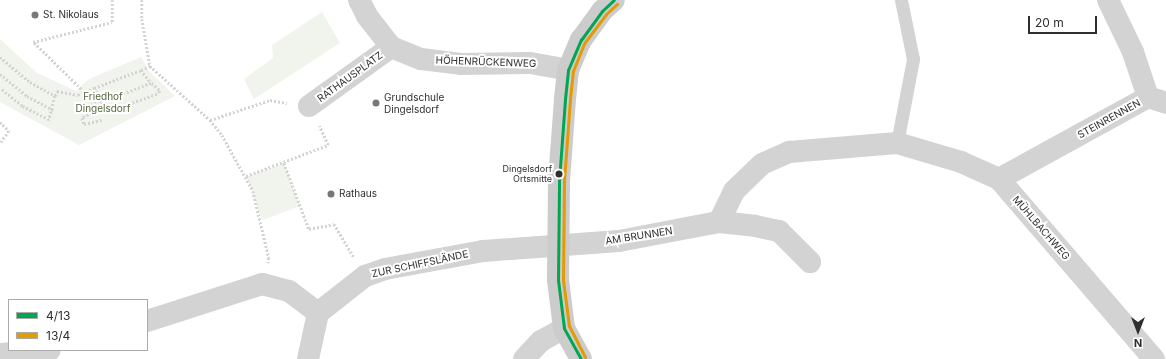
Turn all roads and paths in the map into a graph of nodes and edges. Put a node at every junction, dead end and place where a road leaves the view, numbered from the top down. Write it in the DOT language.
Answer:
graph roads {
  1 [pos="112,0"];
  2 [pos="142,0"];
  3 [pos="359,0"];
  4 [pos="614,0"];
  5 [pos="901,0"];
  6 [pos="1108,0"];
  7 [pos="391,47"];
  8 [pos="0,57"];
  9 [pos="150,66"];
  10 [pos="141,70"];
  11 [pos="568,70"];
  12 [pos="0,74"];
  13 [pos="150,83"];
  14 [pos="0,88"];
  15 [pos="94,88"];
  16 [pos="84,92"];
  17 [pos="55,96"];
  18 [pos="99,99"];
  19 [pos="1157,100"];
  20 [pos="309,106"];
  21 [pos="53,110"];
  22 [pos="106,112"];
  23 [pos="102,120"];
  24 [pos="210,120"];
  25 [pos="0,122"];
  26 [pos="897,143"];
  27 [pos="0,144"];
  28 [pos="284,164"];
  29 [pos="246,176"];
  30 [pos="998,179"];
  31 [pos="718,222"];
  32 [pos="558,244"];
  33 [pos="810,262"];
  34 [pos="365,276"];
  35 [pos="262,284"];
  36 [pos="318,313"];
  37 [pos="148,321"];
  38 [pos="564,328"];
  39 [pos="38,351"];
  40 [pos="0,354"];
  41 [pos="308,359"];
  42 [pos="524,359"];
  43 [pos="581,359"];
  44 [pos="1154,359"];
  1 -- 16 [label="path"];
  2 -- 9 [label="path"];
  3 -- 7 [label="street"];
  4 -- 11 [label="main road"];
  5 -- 26 [label="lane"];
  6 -- 19 [label="street, STEINRENNEN"];
  7 -- 11 [label="street, HÖHENRÜCKENWEG"];
  7 -- 20 [label="street, RATHAUSPLATZ"];
  8 -- 17 [label="path"];
  9 -- 10 [label="path"];
  9 -- 24 [label="path"];
  10 -- 13 [label="path"];
  10 -- 15 [label="path"];
  11 -- 32 [label="main road"];
  12 -- 21 [label="path"];
  13 -- 18 [label="path"];
  13 -- 22 [label="path"];
  14 -- 21 [label="path"];
  15 -- 16 [label="path"];
  15 -- 18 [label="path"];
  16 -- 17 [label="path"];
  17 -- 21 [label="path"];
  18 -- 23 [label="path"];
  19 -- 30 [label="street, STEINRENNEN"];
  20 -- 24 [label="path"];
  20 -- 28 [label="path"];
  24 -- 29 [label="path"];
  25 -- 27 [label="path"];
  26 -- 30 [label="street, MÜHLBACHWEG"];
  26 -- 31 [label="street, MÜHLBACHWEG"];
  28 -- 29 [label="path"];
  28 -- 34 [label="path"];
  29 -- 35 [label="path"];
  30 -- 44 [label="street, MÜHLBACHWEG"];
  31 -- 32 [label="street, AM BRUNNEN"];
  31 -- 33 [label="street, AM BRUNNEN"];
  32 -- 34 [label="street, ZUR SCHIFFSLÄNDE"];
  32 -- 38 [label="main road"];
  34 -- 36 [label="street, ZUR SCHIFFSLÄNDE"];
  35 -- 36 [label="street"];
  35 -- 37 [label="street"];
  36 -- 41 [label="street"];
  38 -- 42 [label="street"];
  38 -- 43 [label="main road"];
  39 -- 40 [label="street"];
}
